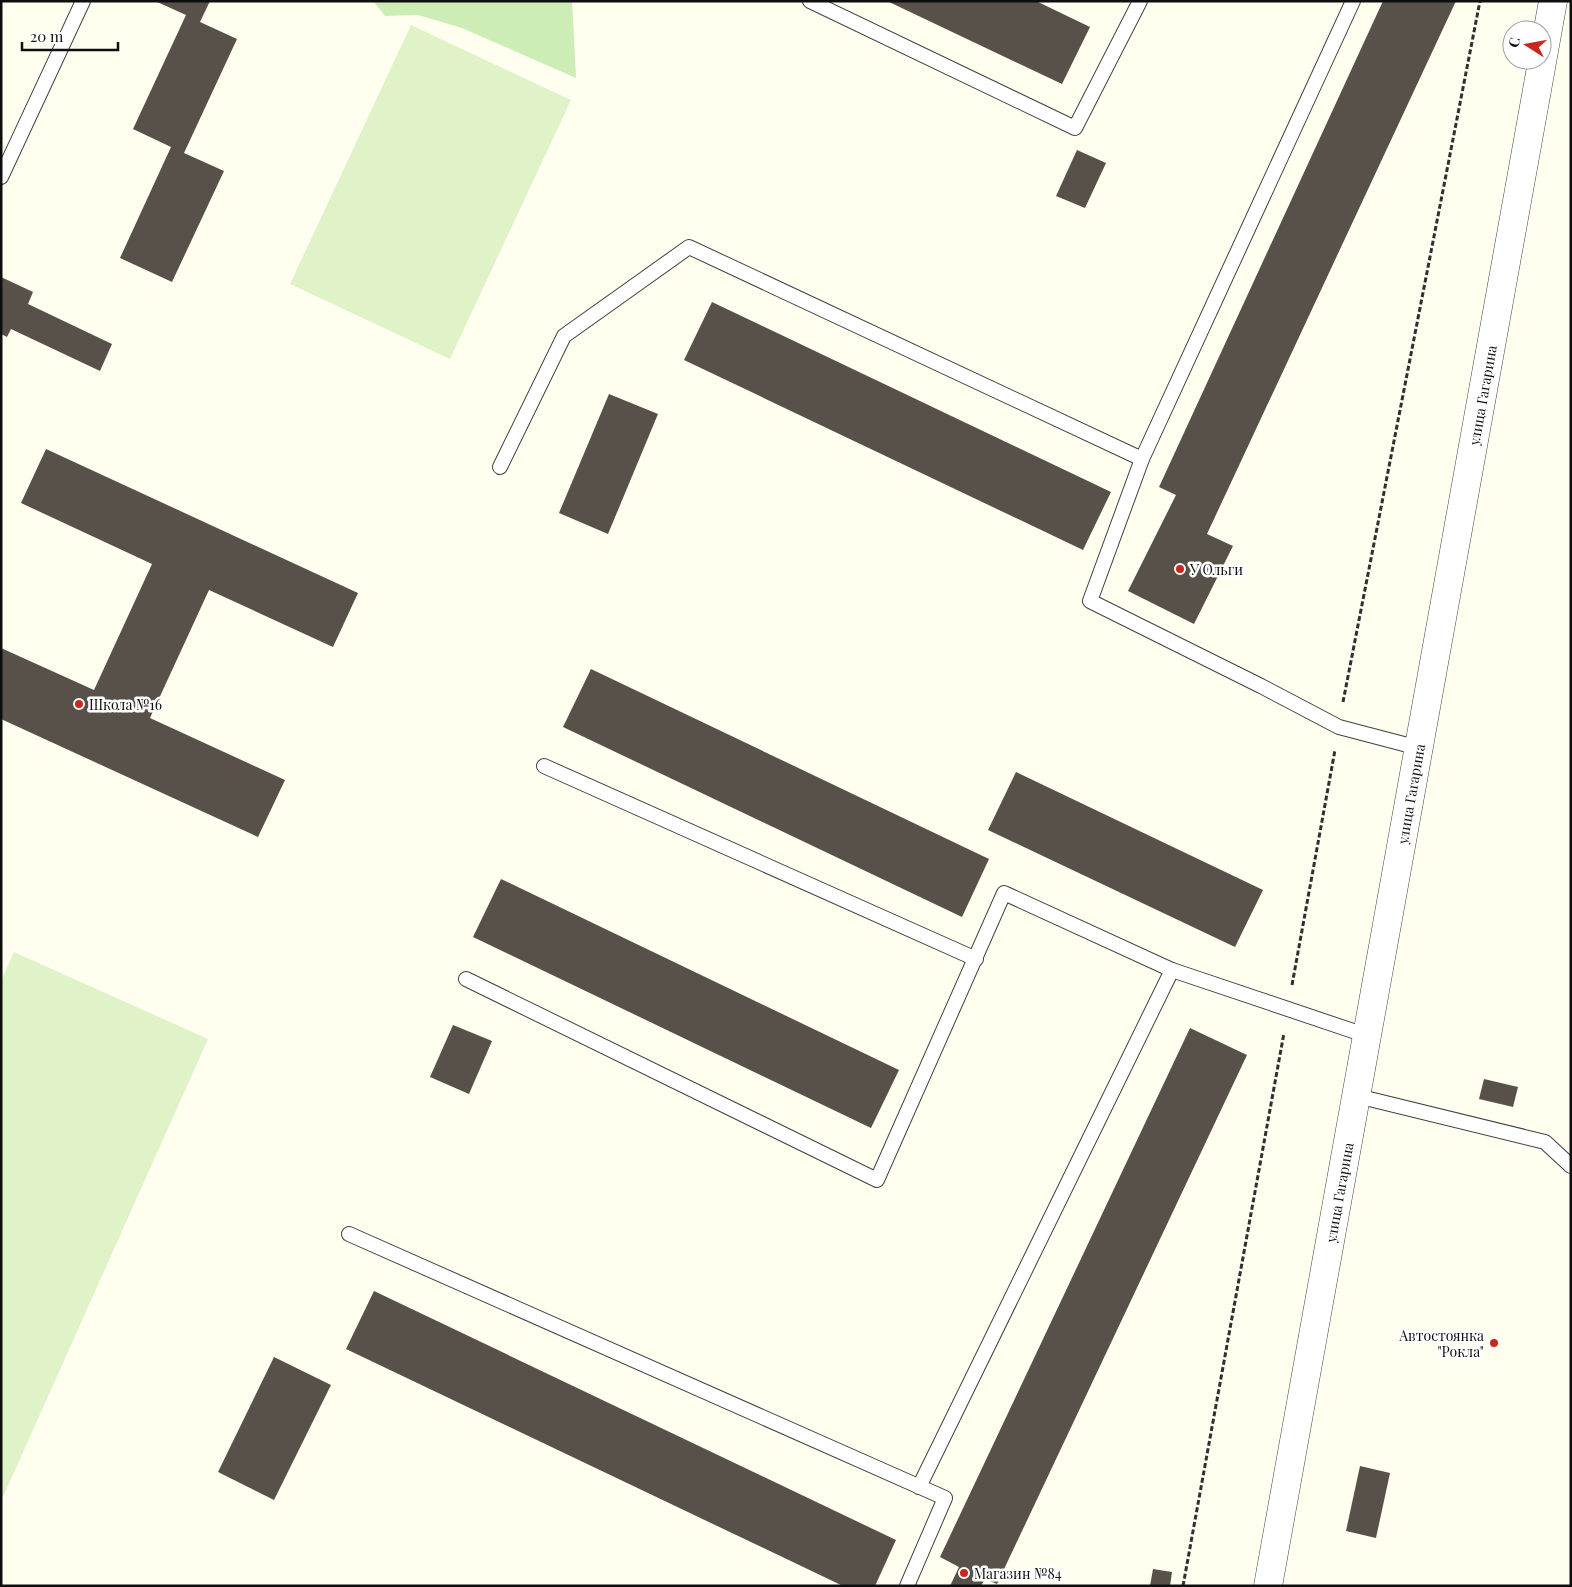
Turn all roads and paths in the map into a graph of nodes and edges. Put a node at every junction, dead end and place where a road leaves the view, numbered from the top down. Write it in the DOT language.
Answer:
graph roads {
  1 [pos="83,1"];
  2 [pos="810,1"];
  3 [pos="1140,1"];
  4 [pos="1353,1"];
  5 [pos="1480,1"];
  6 [pos="1553,1"];
  7 [pos="1,177"];
  8 [pos="1142,459"];
  9 [pos="500,467"];
  10 [pos="1339,726"];
  11 [pos="1419,748"];
  12 [pos="544,766"];
  13 [pos="976,959"];
  14 [pos="1172,970"];
  15 [pos="466,979"];
  16 [pos="1288,1009"];
  17 [pos="1368,1036"];
  18 [pos="1357,1096"];
  19 [pos="1571,1166"];
  20 [pos="349,1234"];
  21 [pos="919,1487"];
  22 [pos="907,1586"];
  23 [pos="1183,1586"];
  24 [pos="1268,1586"];
  1 -- 7 [label="lane"];
  2 -- 3 [label="lane"];
  4 -- 8 [label="lane"];
  5 -- 10 [label="path"];
  6 -- 11 [label="street, улица Гагарина"];
  8 -- 9 [label="lane"];
  8 -- 10 [label="lane"];
  10 -- 11 [label="lane"];
  10 -- 16 [label="path"];
  11 -- 17 [label="street, улица Гагарина"];
  12 -- 13 [label="lane"];
  13 -- 14 [label="lane"];
  13 -- 15 [label="lane"];
  14 -- 16 [label="lane"];
  14 -- 21 [label="lane"];
  16 -- 17 [label="lane"];
  16 -- 23 [label="path"];
  17 -- 18 [label="street, улица Гагарина"];
  18 -- 19 [label="lane"];
  18 -- 24 [label="street, улица Гагарина"];
  20 -- 21 [label="lane"];
  21 -- 22 [label="lane"];
}
